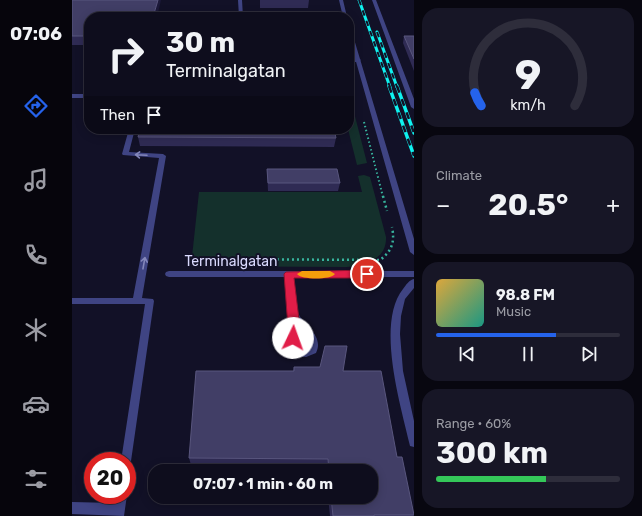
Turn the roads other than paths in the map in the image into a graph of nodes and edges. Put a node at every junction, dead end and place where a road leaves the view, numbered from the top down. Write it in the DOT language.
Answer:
graph roads {
  1 [pos="240,0"];
  2 [pos="341,0"];
  3 [pos="374,0"];
  4 [pos="241,12"];
  5 [pos="344,12"];
  6 [pos="354,46"];
  7 [pos="354,60"];
  8 [pos="358,60"];
  9 [pos="72,96"];
  10 [pos="84,96"];
  11 [pos="414,106"];
  12 [pos="131,134"];
  13 [pos="414,252"];
  14 [pos="169,274"];
  15 [pos="289,274"];
  16 [pos="414,274"];
  17 [pos="414,282"];
  18 [pos="72,301"];
  19 [pos="137,301"];
  20 [pos="294,315"];
  21 [pos="414,442"];
  22 [pos="127,452"];
  23 [pos="72,508"];
  24 [pos="119,513"];
  1 -- 4 [label="street"];
  2 -- 5 [label="street"];
  3 -- 11 [label="street"];
  6 -- 8 [label="street"];
  7 -- 8 [label="street"];
  8 -- 13 [label="street"];
  9 -- 10 [label="street"];
  19 -- 12 [label="street, one-way"];
  14 -- 15 [label="street, Terminalgatan"];
  15 -- 16 [label="street, Terminalgatan"];
  15 -- 20 [label="street"];
  17 -- 21 [label="street"];
  18 -- 19 [label="street"];
  19 -- 22 [label="street"];
  23 -- 24 [label="street"];
}
